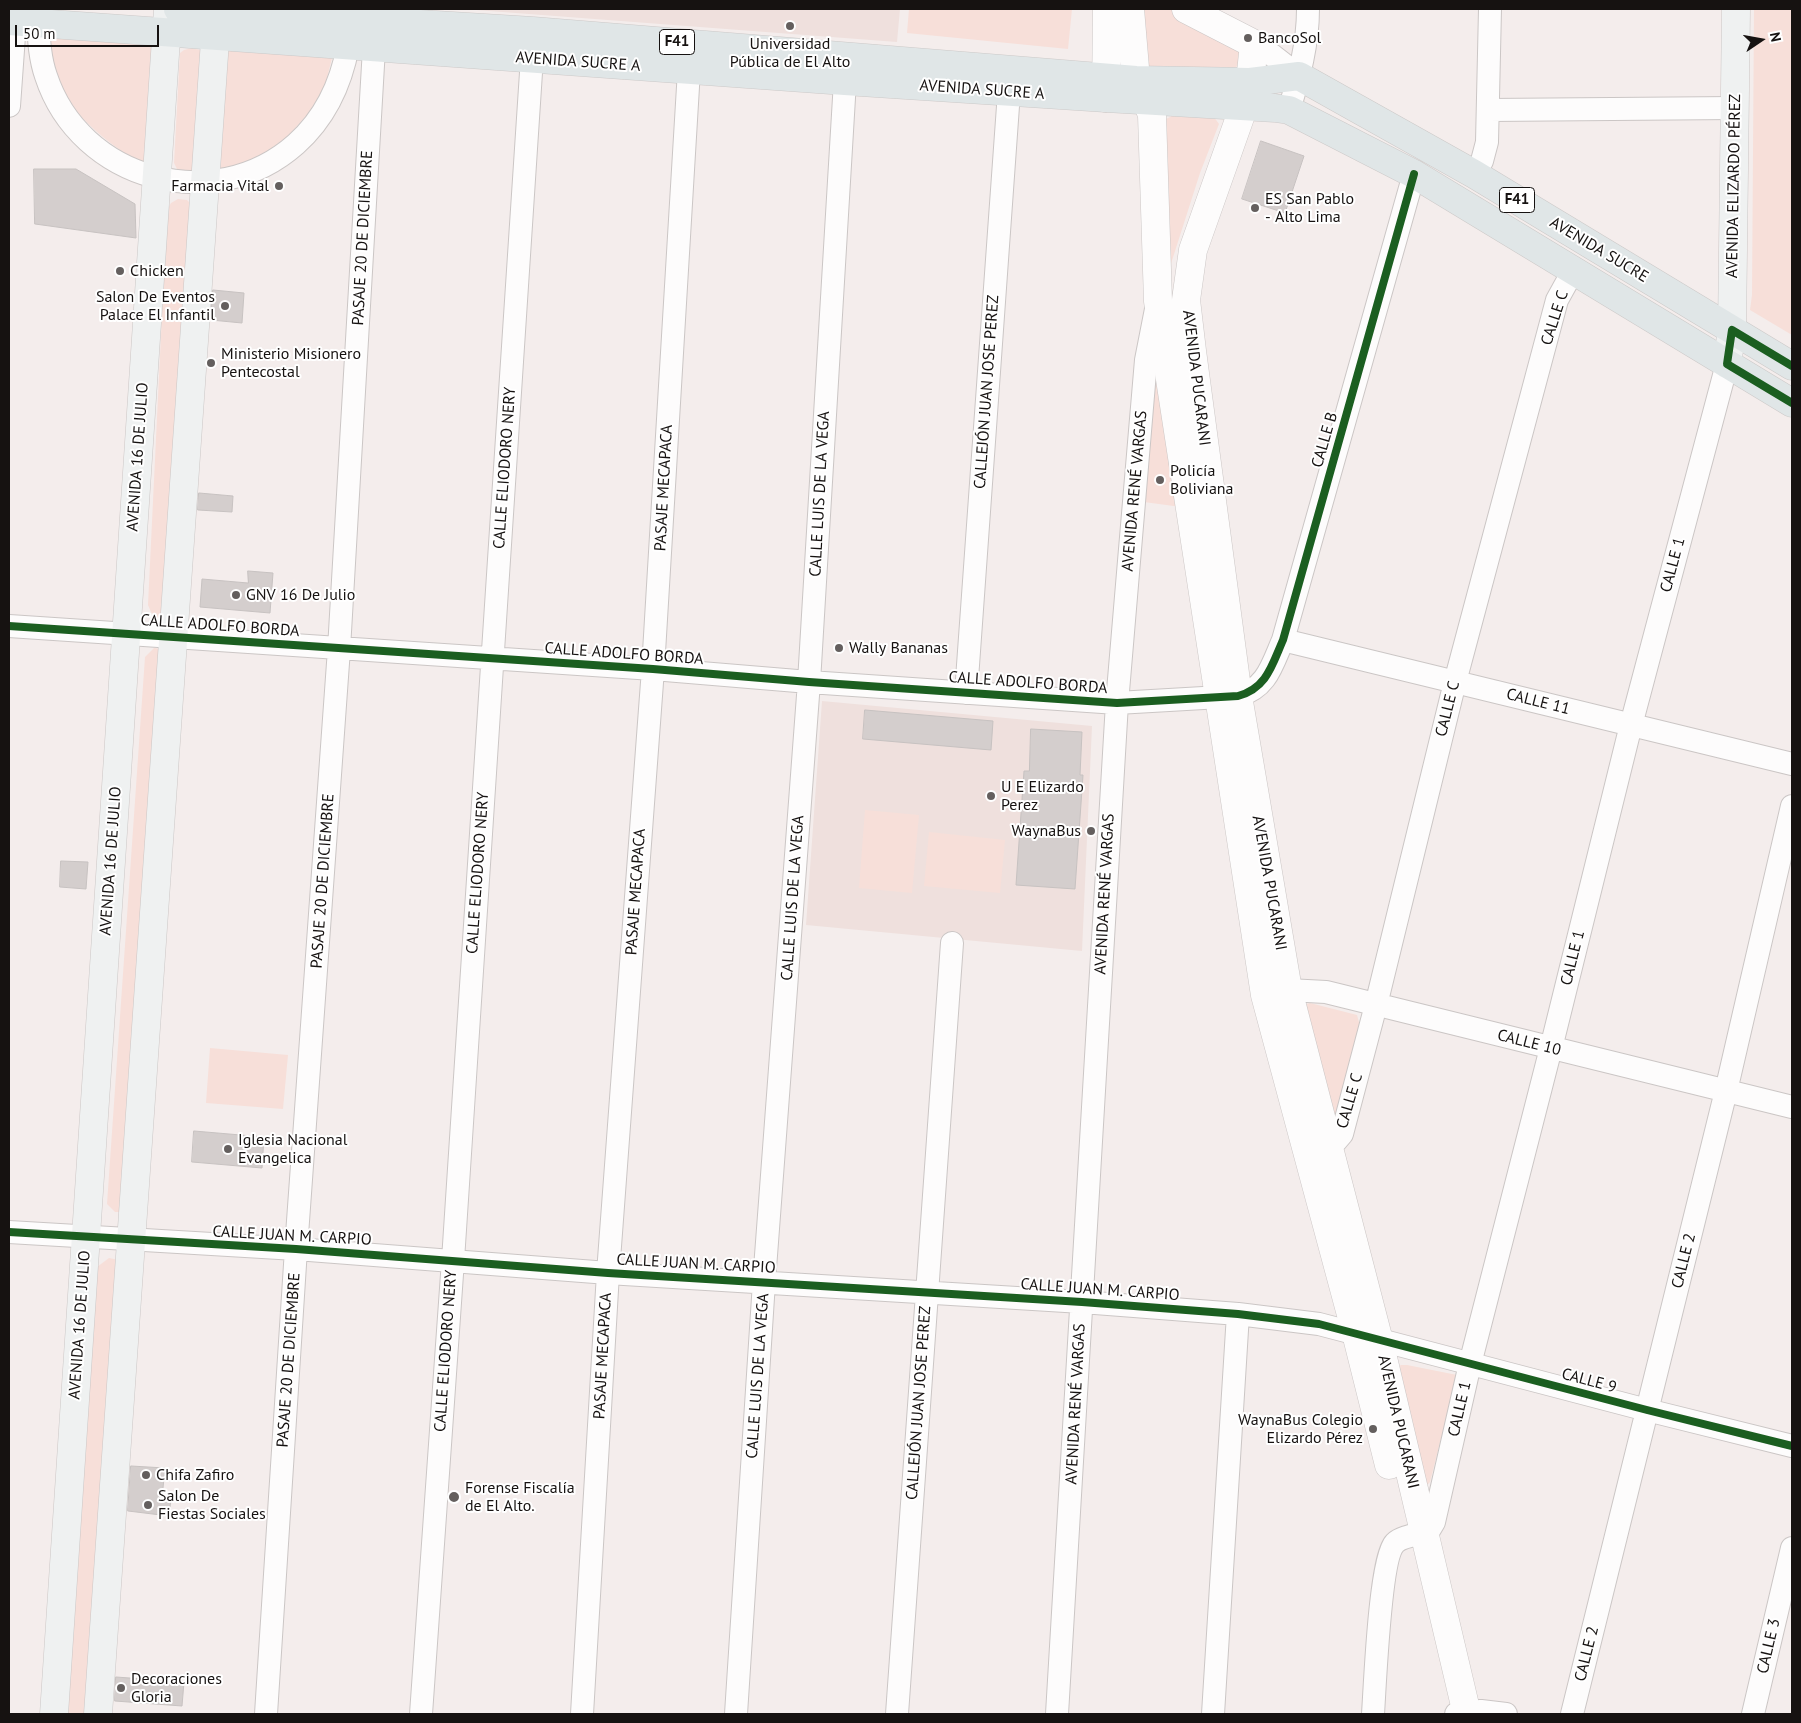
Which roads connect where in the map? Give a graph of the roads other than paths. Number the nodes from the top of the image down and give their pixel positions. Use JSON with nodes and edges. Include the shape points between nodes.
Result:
{"nodes":[{"id":1,"x":178,"y":9,"type":"edge"},
{"id":2,"x":1107,"y":9,"type":"edge"},
{"id":3,"x":1130,"y":9,"type":"edge"},
{"id":4,"x":1186,"y":9,"type":"edge"},
{"id":5,"x":1308,"y":9,"type":"edge"},
{"id":6,"x":1490,"y":9,"type":"edge"},
{"id":7,"x":1736,"y":9,"type":"edge"},
{"id":8,"x":167,"y":21,"type":"edge"},
{"id":9,"x":21,"y":22,"type":"edge"},
{"id":10,"x":216,"y":24,"type":"junction"},
{"id":11,"x":534,"y":31,"type":"junction"},
{"id":12,"x":1254,"y":44,"type":"junction"},
{"id":13,"x":361,"y":47,"type":"junction"},
{"id":14,"x":532,"y":59,"type":"junction"},
{"id":15,"x":689,"y":70,"type":"junction"},
{"id":16,"x":1300,"y":76,"type":"junction"},
{"id":17,"x":340,"y":79,"type":"junction"},
{"id":18,"x":846,"y":81,"type":"junction"},
{"id":19,"x":371,"y":86,"type":"junction"},
{"id":20,"x":1106,"y":88,"type":"junction"},
{"id":21,"x":1142,"y":90,"type":"junction"},
{"id":22,"x":1009,"y":92,"type":"junction"},
{"id":23,"x":1247,"y":94,"type":"junction"},
{"id":24,"x":9,"y":106,"type":"edge"},
{"id":25,"x":1735,"y":108,"type":"junction"},
{"id":26,"x":1289,"y":110,"type":"junction"},
{"id":27,"x":1489,"y":110,"type":"junction"},
{"id":28,"x":1414,"y":174,"type":"junction"},
{"id":29,"x":1474,"y":174,"type":"junction"},
{"id":30,"x":156,"y":179,"type":"junction"},
{"id":31,"x":205,"y":182,"type":"junction"},
{"id":32,"x":1573,"y":271,"type":"junction"},
{"id":33,"x":1186,"y":300,"type":"junction"},
{"id":34,"x":1158,"y":301,"type":"junction"},
{"id":35,"x":1732,"y":330,"type":"junction"},
{"id":36,"x":1727,"y":364,"type":"junction"},
{"id":37,"x":1792,"y":366,"type":"edge"},
{"id":38,"x":1792,"y":403,"type":"edge"},
{"id":39,"x":9,"y":626,"type":"edge"},
{"id":40,"x":126,"y":634,"type":"junction"},
{"id":41,"x":173,"y":637,"type":"junction"},
{"id":42,"x":1283,"y":640,"type":"junction"},
{"id":43,"x":340,"y":649,"type":"junction"},
{"id":44,"x":492,"y":659,"type":"junction"},
{"id":45,"x":653,"y":669,"type":"junction"},
{"id":46,"x":809,"y":682,"type":"junction"},
{"id":47,"x":1455,"y":682,"type":"junction"},
{"id":48,"x":966,"y":693,"type":"junction"},
{"id":49,"x":1228,"y":697,"type":"junction"},
{"id":50,"x":1116,"y":703,"type":"junction"},
{"id":51,"x":1631,"y":724,"type":"junction"},
{"id":52,"x":1792,"y":764,"type":"edge"},
{"id":53,"x":1792,"y":806,"type":"edge"},
{"id":54,"x":952,"y":942,"type":"dead end"},
{"id":55,"x":1277,"y":993,"type":"junction"},
{"id":56,"x":1376,"y":1004,"type":"junction"},
{"id":57,"x":1551,"y":1048,"type":"junction"},
{"id":58,"x":1726,"y":1091,"type":"junction"},
{"id":59,"x":1792,"y":1107,"type":"edge"},
{"id":60,"x":1328,"y":1143,"type":"junction"},
{"id":61,"x":9,"y":1232,"type":"edge"},
{"id":62,"x":86,"y":1237,"type":"junction"},
{"id":63,"x":131,"y":1240,"type":"junction"},
{"id":64,"x":296,"y":1249,"type":"junction"},
{"id":65,"x":453,"y":1260,"type":"junction"},
{"id":66,"x":608,"y":1273,"type":"junction"},
{"id":67,"x":764,"y":1282,"type":"junction"},
{"id":68,"x":926,"y":1292,"type":"junction"},
{"id":69,"x":1082,"y":1302,"type":"junction"},
{"id":70,"x":1238,"y":1314,"type":"junction"},
{"id":71,"x":1368,"y":1337,"type":"junction"},
{"id":72,"x":1470,"y":1364,"type":"junction"},
{"id":73,"x":1647,"y":1410,"type":"junction"},
{"id":74,"x":1792,"y":1446,"type":"edge"},
{"id":75,"x":1416,"y":1535,"type":"junction"},
{"id":76,"x":1792,"y":1548,"type":"edge"},
{"id":77,"x":54,"y":1714,"type":"edge"},
{"id":78,"x":98,"y":1714,"type":"edge"},
{"id":79,"x":266,"y":1714,"type":"edge"},
{"id":80,"x":421,"y":1714,"type":"edge"},
{"id":81,"x":582,"y":1714,"type":"edge"},
{"id":82,"x":736,"y":1714,"type":"edge"},
{"id":83,"x":897,"y":1714,"type":"edge"},
{"id":84,"x":1057,"y":1714,"type":"edge"},
{"id":85,"x":1213,"y":1714,"type":"edge"},
{"id":86,"x":1373,"y":1714,"type":"edge"},
{"id":87,"x":1460,"y":1714,"type":"edge"},
{"id":88,"x":1506,"y":1714,"type":"edge"},
{"id":89,"x":1572,"y":1714,"type":"edge"},
{"id":90,"x":1752,"y":1714,"type":"edge"}],
"edges":[{"from":1,"to":10,"type":"main road","name":"AVENIDA SUCRE A","number":"F41"},
{"from":2,"to":20,"type":"street"},
{"from":3,"to":21,"type":"street","name":"AVENIDA RENÉ VARGAS"},
{"from":4,"to":12,"type":"street"},
{"from":5,"to":16,"type":"street"},
{"from":6,"to":27,"type":"street"},
{"from":7,"to":25,"type":"main road","name":"AVENIDA ELIZARDO PÉREZ"},
{"from":8,"to":9,"type":"main road","name":"AVENIDA SUCRE A","number":"F41"},
{"from":8,"to":10,"type":"main road","name":"AVENIDA SUCRE A","number":"F41"},
{"from":8,"to":30,"type":"main road","name":"AVENIDA 16 DE JULIO"},
{"from":9,"to":24,"type":"street"},
{"from":9,"to":30,"type":"street","via":[[42,59],[46,76],[62,109],[72,123],[97,149],[112,159]]},
{"from":10,"to":11,"type":"main road","name":"AVENIDA SUCRE A","number":"F41"},
{"from":10,"to":13,"type":"main road","name":"AVENIDA SUCRE A","number":"F41"},
{"from":10,"to":31,"type":"main road"},
{"from":11,"to":14,"type":"street","name":"CALLE ELIODORO NERY"},
{"from":11,"to":20,"type":"main road","name":"AVENIDA SUCRE A","number":"F41"},
{"from":12,"to":16,"type":"street"},
{"from":12,"to":23,"type":"street","name":"AVENIDA PUCARANI"},
{"from":13,"to":14,"type":"main road","name":"AVENIDA SUCRE A","number":"F41"},
{"from":13,"to":17,"type":"street"},
{"from":13,"to":19,"type":"street","name":"PASAJE 20 DE DICIEMBRE"},
{"from":14,"to":15,"type":"main road","name":"AVENIDA SUCRE A","number":"F41"},
{"from":14,"to":44,"type":"street","name":"CALLE ELIODORO NERY"},
{"from":15,"to":18,"type":"main road","name":"AVENIDA SUCRE A","number":"F41"},
{"from":15,"to":45,"type":"street","name":"PASAJE MECAPACA"},
{"from":16,"to":23,"type":"main road","number":"F41"},
{"from":16,"to":26,"type":"street"},
{"from":16,"to":29,"type":"main road","name":"AVENIDA SUCRE","number":"F41"},
{"from":17,"to":19,"type":"street"},
{"from":17,"to":31,"type":"street","via":[[322,114],[285,153],[244,174]]},
{"from":18,"to":22,"type":"main road","name":"AVENIDA SUCRE A","number":"F41"},
{"from":18,"to":46,"type":"street","name":"CALLE LUIS DE LA VEGA"},
{"from":19,"to":43,"type":"street","name":"PASAJE 20 DE DICIEMBRE"},
{"from":20,"to":21,"type":"main road","name":"AVENIDA SUCRE A","number":"F41"},
{"from":20,"to":22,"type":"main road","name":"AVENIDA SUCRE A","number":"F41"},
{"from":21,"to":23,"type":"main road","number":"F41"},
{"from":21,"to":34,"type":"street","name":"AVENIDA RENÉ VARGAS","via":[[1152,115]]},
{"from":22,"to":48,"type":"street","name":"CALLEJÓN JUAN JOSE PEREZ"},
{"from":23,"to":26,"type":"main road","number":"F41"},
{"from":23,"to":33,"type":"street","name":"AVENIDA PUCARANI","via":[[1194,250]]},
{"from":25,"to":27,"type":"street"},
{"from":25,"to":35,"type":"main road","name":"AVENIDA ELIZARDO PÉREZ"},
{"from":26,"to":28,"type":"main road","number":"F41"},
{"from":27,"to":29,"type":"street","via":[[1488,142],[1482,162]]},
{"from":28,"to":32,"type":"main road","name":"AVENIDA SUCRE","number":"F41"},
{"from":28,"to":42,"type":"street","name":"CALLE B"},
{"from":29,"to":35,"type":"main road","name":"AVENIDA SUCRE","number":"F41"},
{"from":30,"to":31,"type":"street"},
{"from":30,"to":40,"type":"main road","name":"AVENIDA 16 DE JULIO"},
{"from":31,"to":41,"type":"main road"},
{"from":32,"to":36,"type":"main road","name":"AVENIDA SUCRE","number":"F41"},
{"from":32,"to":47,"type":"street","name":"CALLE C","via":[[1557,300]]},
{"from":33,"to":34,"type":"street"},
{"from":33,"to":49,"type":"street","name":"AVENIDA PUCARANI"},
{"from":34,"to":49,"type":"street","name":"AVENIDA PUCARANI"},
{"from":34,"to":50,"type":"street","name":"AVENIDA RENÉ VARGAS","via":[[1146,360]]},
{"from":35,"to":36,"type":"main road","name":"AVENIDA ELIZARDO PÉREZ"},
{"from":35,"to":37,"type":"main road","name":"AVENIDA SUCRE","number":"F41"},
{"from":36,"to":38,"type":"main road","name":"AVENIDA SUCRE","number":"F41"},
{"from":36,"to":51,"type":"street","name":"CALLE 1"},
{"from":39,"to":40,"type":"street","name":"CALLE ADOLFO BORDA"},
{"from":40,"to":41,"type":"street","name":"CALLE ADOLFO BORDA"},
{"from":40,"to":62,"type":"main road","name":"AVENIDA 16 DE JULIO"},
{"from":41,"to":43,"type":"street","name":"CALLE ADOLFO BORDA"},
{"from":41,"to":63,"type":"main road"},
{"from":42,"to":47,"type":"street","name":"CALLE 11"},
{"from":42,"to":49,"type":"street","name":"CALLE B","via":[[1260,685],[1250,692]]},
{"from":43,"to":44,"type":"street","name":"CALLE ADOLFO BORDA"},
{"from":43,"to":64,"type":"street","name":"PASAJE 20 DE DICIEMBRE"},
{"from":44,"to":45,"type":"street","name":"CALLE ADOLFO BORDA"},
{"from":44,"to":65,"type":"street","name":"CALLE ELIODORO NERY"},
{"from":45,"to":46,"type":"street","name":"CALLE ADOLFO BORDA"},
{"from":45,"to":66,"type":"street","name":"PASAJE MECAPACA"},
{"from":46,"to":48,"type":"street","name":"CALLE ADOLFO BORDA"},
{"from":46,"to":67,"type":"street","name":"CALLE LUIS DE LA VEGA"},
{"from":47,"to":51,"type":"street","name":"CALLE 11"},
{"from":47,"to":56,"type":"street","name":"CALLE C"},
{"from":48,"to":50,"type":"street","name":"CALLE ADOLFO BORDA"},
{"from":49,"to":50,"type":"street","name":"CALLE ADOLFO BORDA"},
{"from":49,"to":55,"type":"street","name":"AVENIDA PUCARANI"},
{"from":50,"to":69,"type":"street","name":"AVENIDA RENÉ VARGAS"},
{"from":51,"to":52,"type":"street","name":"CALLE 11"},
{"from":51,"to":57,"type":"street","name":"CALLE 1"},
{"from":53,"to":58,"type":"street","name":"CALLE 2"},
{"from":54,"to":68,"type":"street","name":"CALLEJÓN JUAN JOSE PEREZ"},
{"from":55,"to":56,"type":"street","name":"CALLE 10","via":[[1326,992]]},
{"from":55,"to":60,"type":"street","name":"AVENIDA PUCARANI"},
{"from":55,"to":71,"type":"street","name":"AVENIDA PUCARANI"},
{"from":56,"to":57,"type":"street","name":"CALLE 10"},
{"from":56,"to":60,"type":"street","name":"CALLE C","via":[[1342,1134],[1336,1141]]},
{"from":57,"to":58,"type":"street","name":"CALLE 10"},
{"from":57,"to":72,"type":"street","name":"CALLE 1"},
{"from":58,"to":59,"type":"street","name":"CALLE 10"},
{"from":58,"to":73,"type":"street","name":"CALLE 2"},
{"from":60,"to":71,"type":"street","name":"AVENIDA PUCARANI"},
{"from":61,"to":62,"type":"street","name":"CALLE JUAN M. CARPIO"},
{"from":62,"to":63,"type":"street","name":"CALLE JUAN M. CARPIO"},
{"from":62,"to":77,"type":"main road","name":"AVENIDA 16 DE JULIO"},
{"from":63,"to":64,"type":"street","name":"CALLE JUAN M. CARPIO"},
{"from":63,"to":78,"type":"main road"},
{"from":64,"to":65,"type":"street","name":"CALLE JUAN M. CARPIO"},
{"from":64,"to":79,"type":"street","name":"PASAJE 20 DE DICIEMBRE"},
{"from":65,"to":66,"type":"street","name":"CALLE JUAN M. CARPIO"},
{"from":65,"to":80,"type":"street","name":"CALLE ELIODORO NERY"},
{"from":66,"to":67,"type":"street","name":"CALLE JUAN M. CARPIO"},
{"from":66,"to":81,"type":"street","name":"PASAJE MECAPACA"},
{"from":67,"to":68,"type":"street","name":"CALLE JUAN M. CARPIO"},
{"from":67,"to":82,"type":"street","name":"CALLE LUIS DE LA VEGA"},
{"from":68,"to":69,"type":"street","name":"CALLE JUAN M. CARPIO"},
{"from":68,"to":83,"type":"street","name":"CALLEJÓN JUAN JOSE PEREZ"},
{"from":69,"to":70,"type":"street","name":"CALLE JUAN M. CARPIO"},
{"from":69,"to":84,"type":"street","name":"AVENIDA RENÉ VARGAS"},
{"from":70,"to":71,"type":"street","name":"CALLE JUAN M. CARPIO","via":[[1319,1324]]},
{"from":70,"to":85,"type":"street"},
{"from":71,"to":72,"type":"street","name":"CALLE 9"},
{"from":71,"to":75,"type":"street","name":"AVENIDA PUCARANI"},
{"from":72,"to":73,"type":"street","name":"CALLE 9"},
{"from":72,"to":75,"type":"street","name":"CALLE 1","via":[[1434,1522],[1431,1529]]},
{"from":73,"to":74,"type":"street","name":"CALLE 9"},
{"from":73,"to":89,"type":"street","name":"CALLE 2"},
{"from":75,"to":86,"type":"street","name":"CALLE 1","via":[[1400,1539],[1390,1551],[1384,1579]]},
{"from":75,"to":87,"type":"street","name":"AVENIDA PUCARANI"},
{"from":76,"to":90,"type":"street","name":"CALLE 3"},
{"from":87,"to":88,"type":"street"}]}
